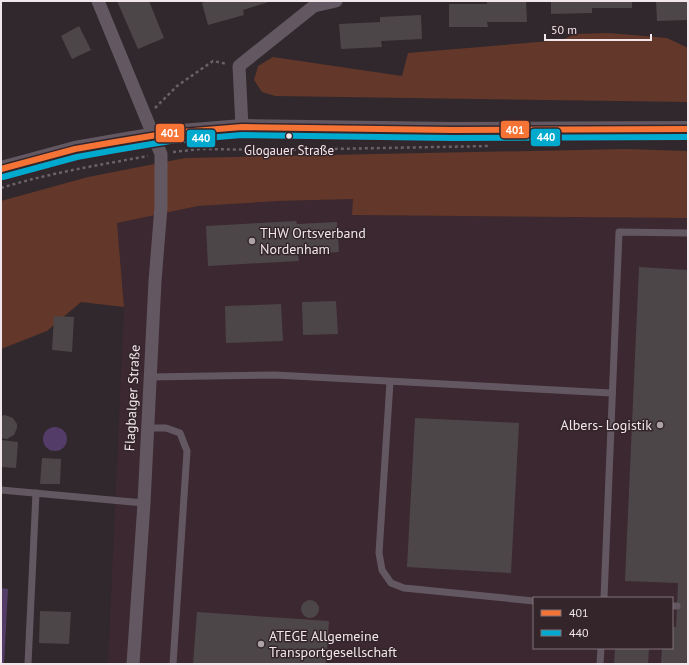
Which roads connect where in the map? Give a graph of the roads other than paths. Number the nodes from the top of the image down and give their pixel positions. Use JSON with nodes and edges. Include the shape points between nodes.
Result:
{"nodes":[{"id":1,"x":98,"y":1,"type":"edge"},
{"id":2,"x":336,"y":1,"type":"edge"},
{"id":3,"x":314,"y":4,"type":"edge"},
{"id":4,"x":242,"y":127,"type":"junction"},
{"id":5,"x":688,"y":129,"type":"edge"},
{"id":6,"x":154,"y":136,"type":"junction"},
{"id":7,"x":1,"y":169,"type":"edge"},
{"id":8,"x":688,"y":233,"type":"edge"},
{"id":9,"x":149,"y":377,"type":"junction"},
{"id":10,"x":390,"y":382,"type":"junction"},
{"id":11,"x":611,"y":392,"type":"junction"},
{"id":12,"x":147,"y":428,"type":"junction"},
{"id":13,"x":1,"y":490,"type":"edge"},
{"id":14,"x":36,"y":493,"type":"junction"},
{"id":15,"x":144,"y":503,"type":"junction"},
{"id":16,"x":604,"y":597,"type":"edge"},
{"id":17,"x":533,"y":600,"type":"edge"},
{"id":18,"x":601,"y":649,"type":"edge"},
{"id":19,"x":28,"y":664,"type":"edge"},
{"id":20,"x":133,"y":664,"type":"edge"},
{"id":21,"x":173,"y":664,"type":"edge"},
{"id":22,"x":600,"y":664,"type":"edge"}],
"edges":[{"from":1,"to":6,"type":"street"},
{"from":2,"to":3,"type":"street"},
{"from":3,"to":4,"type":"street","via":[[239,66]]},
{"from":4,"to":5,"type":"street","via":[[453,130]]},
{"from":4,"to":6,"type":"street"},
{"from":6,"to":7,"type":"street","via":[[75,149]]},
{"from":6,"to":9,"type":"street","name":"Flagbalger Straße","via":[[161,154],[162,207]]},
{"from":8,"to":11,"type":"lane","via":[[619,232]]},
{"from":9,"to":10,"type":"lane","via":[[275,375]]},
{"from":9,"to":12,"type":"street","name":"Flagbalger Straße"},
{"from":10,"to":11,"type":"lane"},
{"from":10,"to":17,"type":"lane","via":[[379,553],[382,570],[391,583],[404,588]]},
{"from":11,"to":16,"type":"lane"},
{"from":12,"to":15,"type":"street","name":"Flagbalger Straße"},
{"from":12,"to":21,"type":"lane","via":[[166,428],[180,433],[187,451]]},
{"from":13,"to":14,"type":"lane"},
{"from":14,"to":15,"type":"lane"},
{"from":14,"to":19,"type":"lane"},
{"from":15,"to":20,"type":"street","name":"Flagbalger Straße"},
{"from":18,"to":22,"type":"lane"}]}
